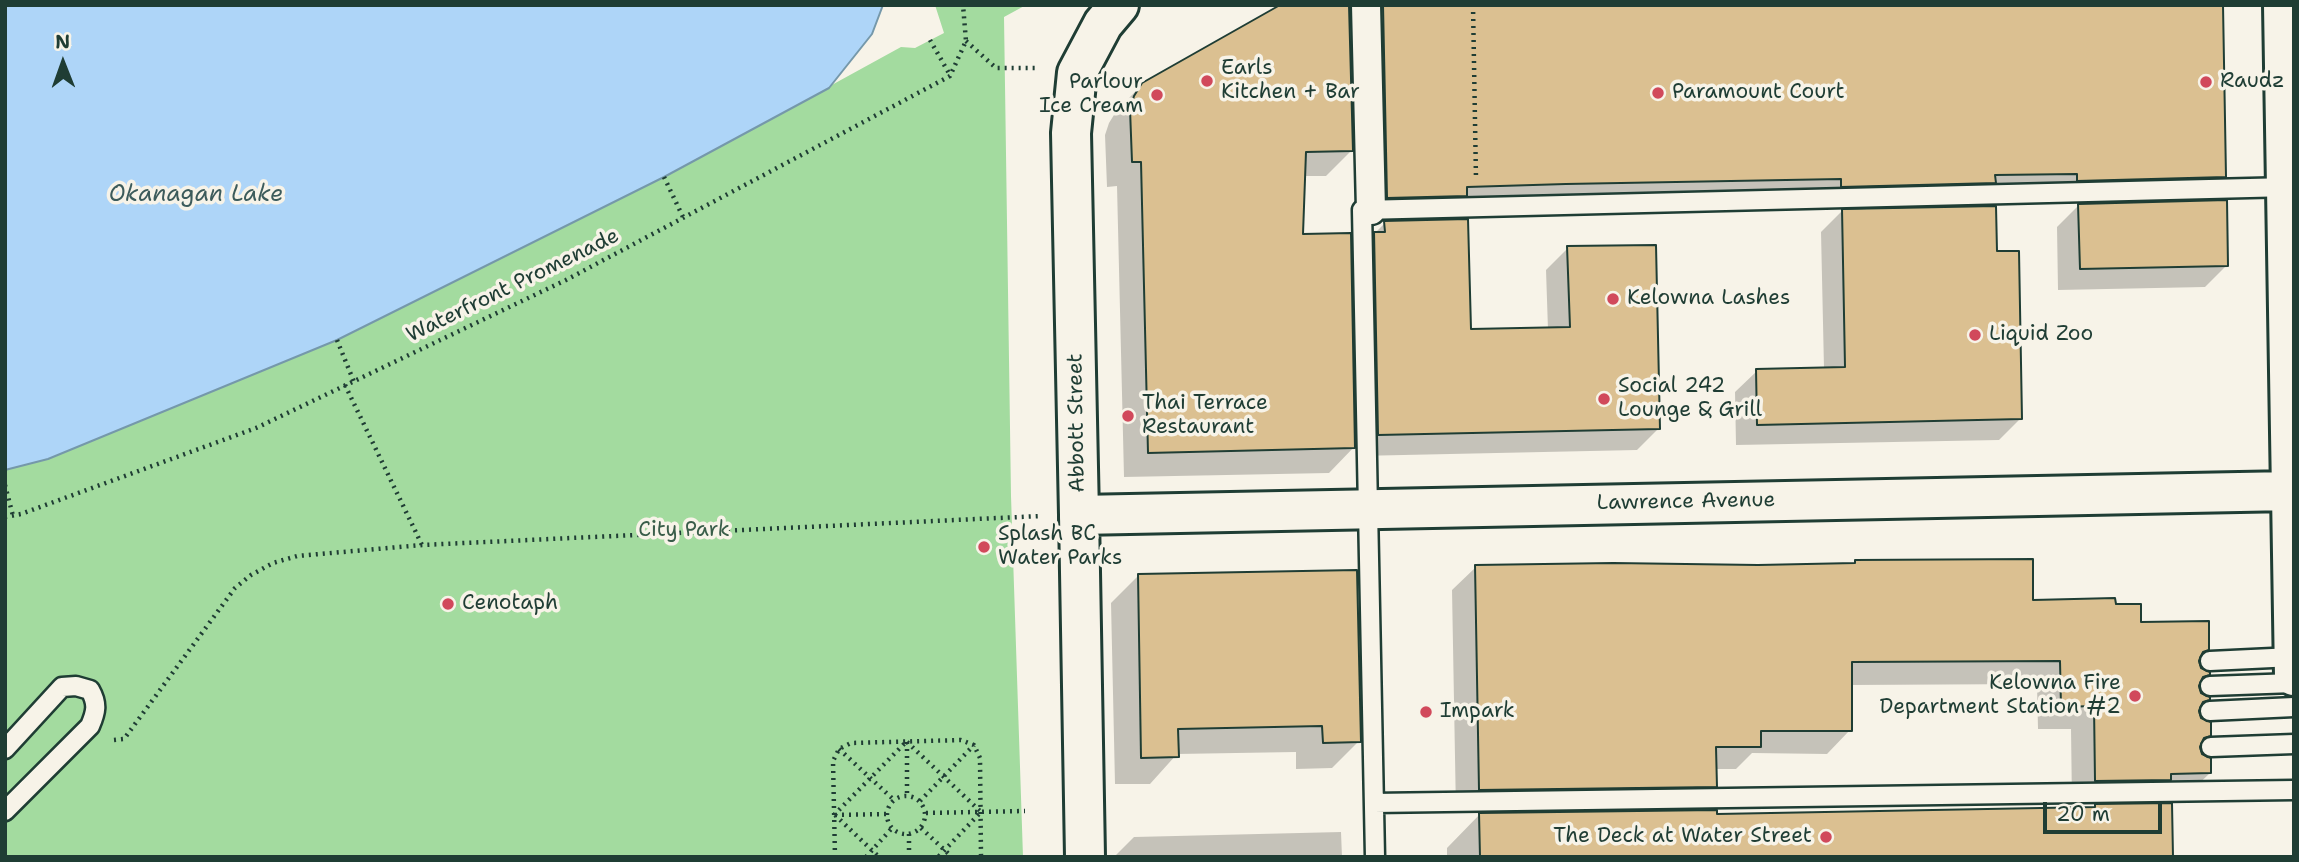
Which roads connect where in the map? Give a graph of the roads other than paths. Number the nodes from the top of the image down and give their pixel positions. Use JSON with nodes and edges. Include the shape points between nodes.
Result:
{"nodes":[{"id":1,"x":1119,"y":5,"type":"edge"},
{"id":2,"x":1366,"y":5,"type":"edge"},
{"id":3,"x":2283,"y":5,"type":"edge"},
{"id":4,"x":2290,"y":187,"type":"edge"},
{"id":5,"x":1371,"y":210,"type":"junction"},
{"id":6,"x":2292,"y":491,"type":"edge"},
{"id":7,"x":1368,"y":508,"type":"junction"},
{"id":8,"x":1079,"y":514,"type":"junction"},
{"id":9,"x":2293,"y":657,"type":"edge"},
{"id":10,"x":2210,"y":661,"type":"dead end"},
{"id":11,"x":2294,"y":676,"type":"edge"},
{"id":12,"x":2294,"y":683,"type":"edge"},
{"id":13,"x":2210,"y":686,"type":"dead end"},
{"id":14,"x":2294,"y":707,"type":"edge"},
{"id":15,"x":2210,"y":711,"type":"dead end"},
{"id":16,"x":2294,"y":744,"type":"edge"},
{"id":17,"x":2211,"y":747,"type":"dead end"},
{"id":18,"x":5,"y":749,"type":"edge"},
{"id":19,"x":2294,"y":790,"type":"edge"},
{"id":20,"x":1374,"y":803,"type":"junction"},
{"id":21,"x":5,"y":811,"type":"edge"},
{"id":22,"x":1085,"y":857,"type":"edge"},
{"id":23,"x":1375,"y":857,"type":"edge"}],
"edges":[{"from":1,"to":8,"type":"main road","name":"Abbott Street","via":[[1061,70],[1071,133]]},
{"from":2,"to":5,"type":"street"},
{"from":3,"to":4,"type":"main road"},
{"from":4,"to":5,"type":"lane"},
{"from":4,"to":6,"type":"main road"},
{"from":5,"to":7,"type":"lane","via":[[1362,210]]},
{"from":6,"to":7,"type":"main road","name":"Lawrence Avenue"},
{"from":6,"to":9,"type":"main road"},
{"from":7,"to":8,"type":"main road","name":"Lawrence Avenue"},
{"from":7,"to":20,"type":"lane"},
{"from":8,"to":22,"type":"main road","name":"Abbott Street"},
{"from":9,"to":10,"type":"lane"},
{"from":9,"to":11,"type":"main road"},
{"from":12,"to":13,"type":"lane"},
{"from":14,"to":15,"type":"lane"},
{"from":16,"to":17,"type":"lane"},
{"from":18,"to":21,"type":"lane","via":[[62,687],[90,690],[96,702],[90,726]]},
{"from":19,"to":20,"type":"lane"},
{"from":20,"to":23,"type":"lane"}]}
